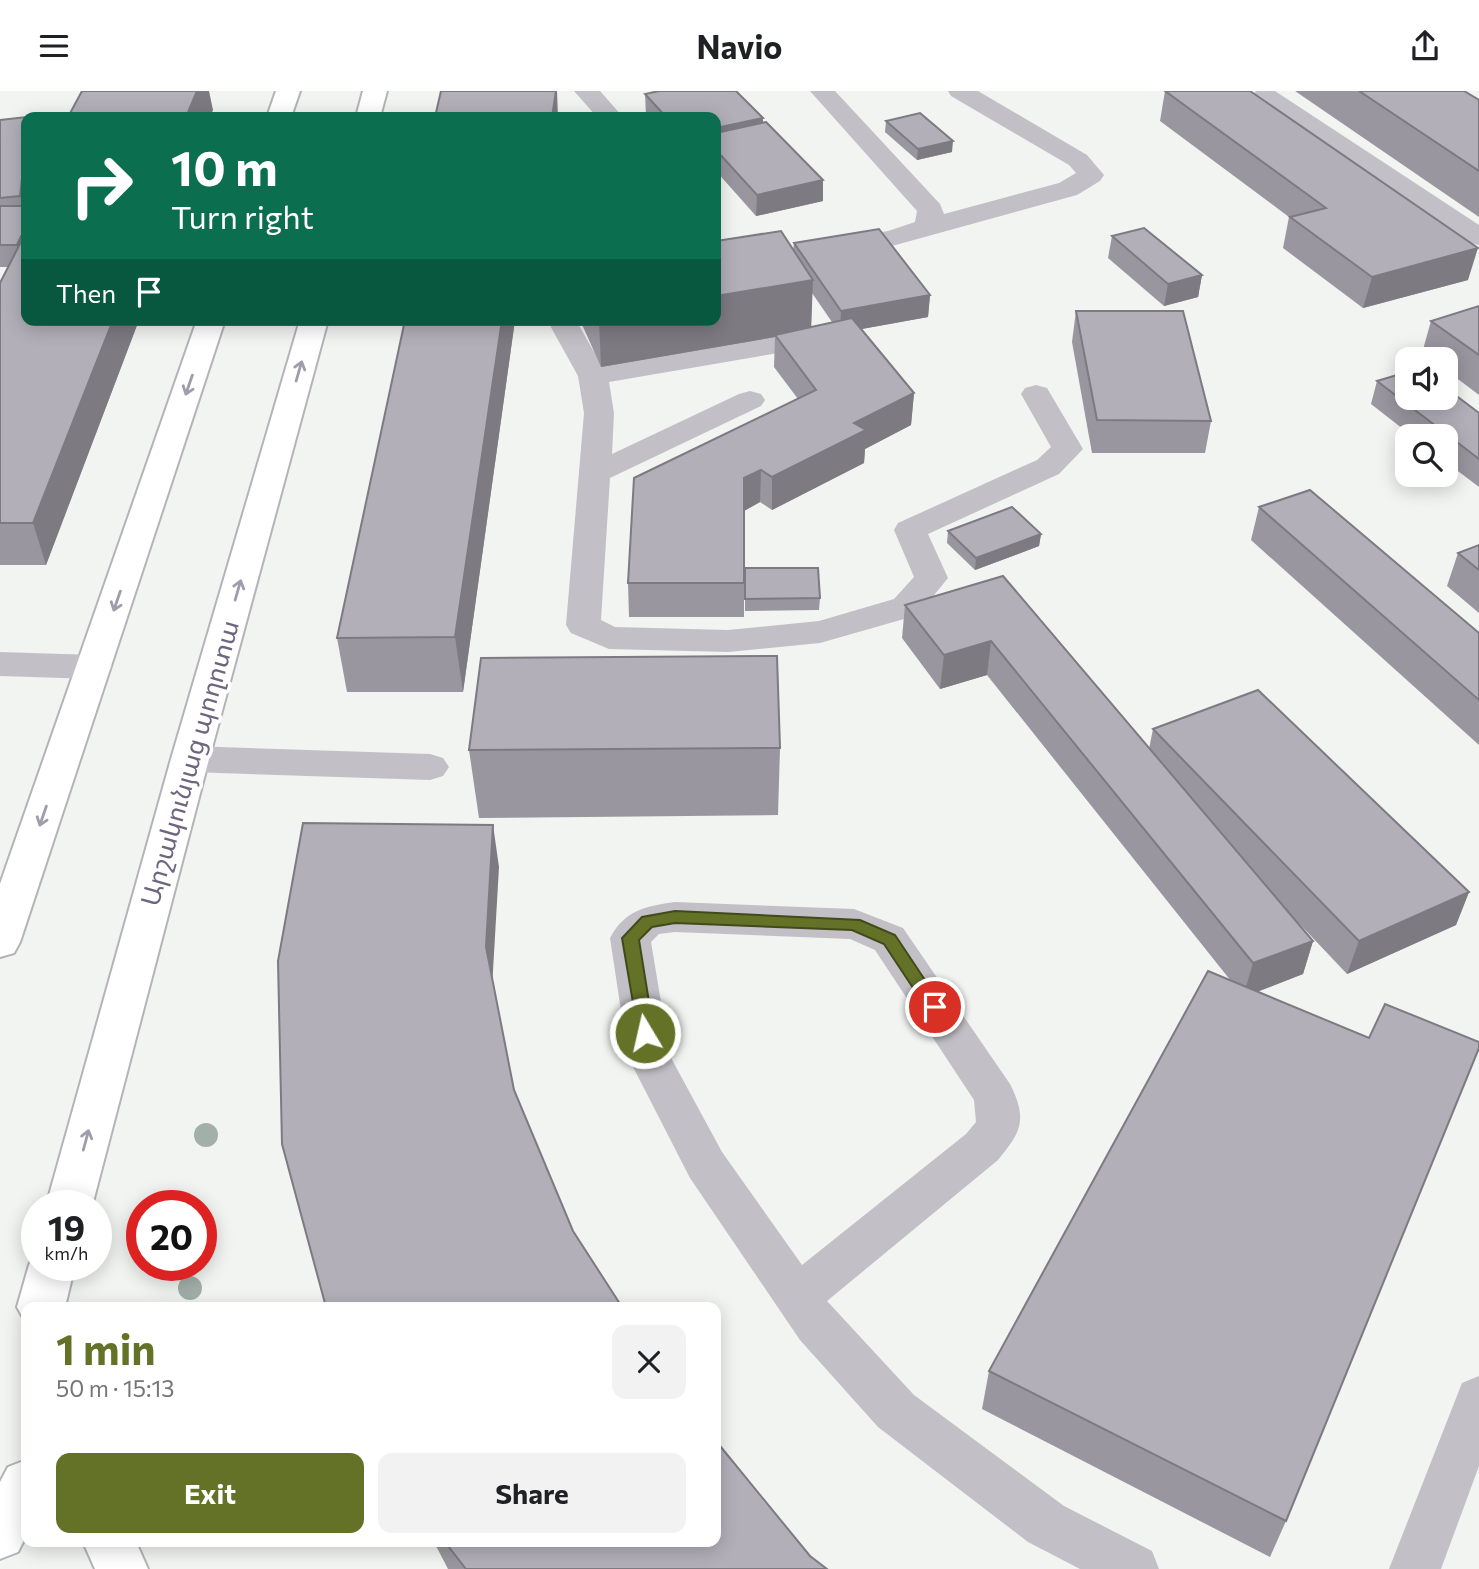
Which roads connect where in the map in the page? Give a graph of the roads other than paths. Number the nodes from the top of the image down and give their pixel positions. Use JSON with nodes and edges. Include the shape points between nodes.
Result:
{"nodes":[{"id":1,"x":288,"y":91,"type":"edge"},
{"id":2,"x":375,"y":91,"type":"edge"},
{"id":3,"x":586,"y":91,"type":"edge"},
{"id":4,"x":822,"y":91,"type":"edge"},
{"id":5,"x":960,"y":91,"type":"edge"},
{"id":6,"x":1265,"y":95,"type":"dead end"},
{"id":7,"x":281,"y":112,"type":"edge"},
{"id":8,"x":369,"y":112,"type":"edge"},
{"id":9,"x":606,"y":112,"type":"edge"},
{"id":10,"x":929,"y":227,"type":"junction"},
{"id":11,"x":1479,"y":237,"type":"edge"},
{"id":12,"x":811,"y":252,"type":"edge"},
{"id":13,"x":209,"y":326,"type":"edge"},
{"id":14,"x":312,"y":326,"type":"edge"},
{"id":15,"x":564,"y":326,"type":"edge"},
{"id":16,"x":802,"y":340,"type":"edge"},
{"id":17,"x":593,"y":376,"type":"junction"},
{"id":18,"x":1037,"y":394,"type":"dead end"},
{"id":19,"x":750,"y":400,"type":"dead end"},
{"id":20,"x":594,"y":474,"type":"junction"},
{"id":21,"x":0,"y":664,"type":"edge"},
{"id":22,"x":94,"y":667,"type":"junction"},
{"id":23,"x":190,"y":759,"type":"junction"},
{"id":24,"x":430,"y":767,"type":"dead end"},
{"id":25,"x":0,"y":942,"type":"edge"},
{"id":26,"x":73,"y":1190,"type":"edge"},
{"id":27,"x":48,"y":1281,"type":"edge"},
{"id":28,"x":797,"y":1297,"type":"junction"},
{"id":29,"x":42,"y":1302,"type":"edge"},
{"id":30,"x":1479,"y":1399,"type":"edge"},
{"id":31,"x":21,"y":1494,"type":"edge"},
{"id":32,"x":0,"y":1534,"type":"edge"},
{"id":33,"x":111,"y":1547,"type":"edge"},
{"id":34,"x":122,"y":1569,"type":"edge"},
{"id":35,"x":1133,"y":1569,"type":"edge"},
{"id":36,"x":1415,"y":1569,"type":"edge"}],
"edges":[{"from":1,"to":7,"type":"main road"},
{"from":2,"to":8,"type":"main road"},
{"from":3,"to":9,"type":"street"},
{"from":4,"to":10,"type":"street","via":[[931,210]]},
{"from":5,"to":10,"type":"street","via":[[1078,160],[1091,175],[1069,189]]},
{"from":6,"to":11,"type":"street"},
{"from":10,"to":12,"type":"street"},
{"from":13,"to":22,"type":"main road","one_way":true},
{"from":23,"to":14,"type":"main road","name":"Արշակունյաց պողոտա","one_way":true},
{"from":15,"to":17,"type":"street"},
{"from":16,"to":17,"type":"street"},
{"from":17,"to":20,"type":"street","via":[[599,413]]},
{"from":18,"to":20,"type":"street","via":[[1067,449],[1048,467],[911,530],[932,579],[906,607],[820,632],[701,641],[609,638],[583,625]]},
{"from":19,"to":20,"type":"street"},
{"from":21,"to":22,"type":"street"},
{"from":22,"to":25,"type":"main road","one_way":true},
{"from":23,"to":24,"type":"street"},
{"from":26,"to":23,"type":"main road","name":"Արշակունյաց պողոտա","one_way":true},
{"from":27,"to":29,"type":"main road"},
{"from":28,"to":28,"type":"street","via":[[706,1165],[649,1057],[630,938],[648,921],[675,917],[854,924],[890,939],[995,1097],[999,1127],[982,1147]]},
{"from":28,"to":35,"type":"street","via":[[896,1411],[1046,1524]]},
{"from":30,"to":36,"type":"street"},
{"from":31,"to":32,"type":"main road"},
{"from":33,"to":34,"type":"main road"}]}
